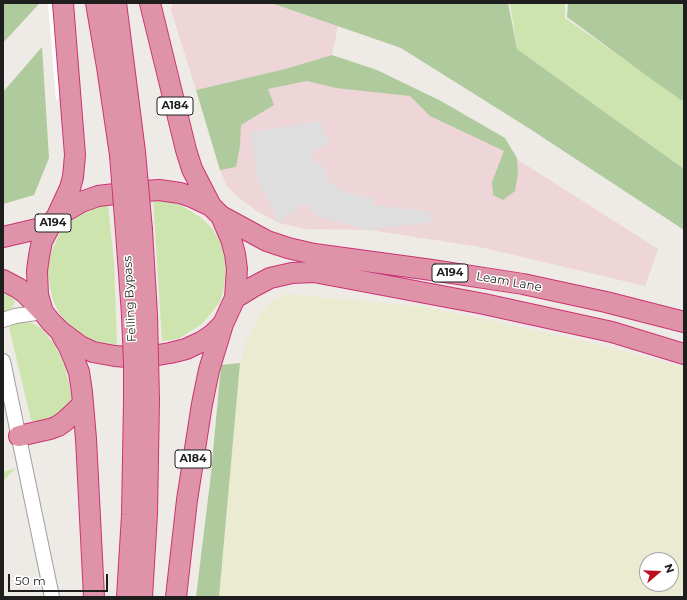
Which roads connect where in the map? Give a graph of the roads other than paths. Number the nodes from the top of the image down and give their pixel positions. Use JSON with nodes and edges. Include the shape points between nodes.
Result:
{"nodes":[{"id":1,"x":63,"y":3,"type":"edge"},
{"id":2,"x":96,"y":3,"type":"edge"},
{"id":3,"x":116,"y":3,"type":"edge"},
{"id":4,"x":150,"y":3,"type":"edge"},
{"id":5,"x":127,"y":154,"type":"junction"},
{"id":6,"x":216,"y":211,"type":"junction"},
{"id":7,"x":54,"y":221,"type":"junction"},
{"id":8,"x":3,"y":237,"type":"edge"},
{"id":9,"x":3,"y":280,"type":"edge"},
{"id":10,"x":235,"y":298,"type":"junction"},
{"id":11,"x":43,"y":312,"type":"junction"},
{"id":12,"x":3,"y":320,"type":"edge"},
{"id":13,"x":684,"y":322,"type":"edge"},
{"id":14,"x":223,"y":324,"type":"junction"},
{"id":15,"x":60,"y":331,"type":"junction"},
{"id":16,"x":684,"y":354,"type":"edge"},
{"id":17,"x":3,"y":361,"type":"edge"},
{"id":18,"x":142,"y":401,"type":"junction"},
{"id":19,"x":83,"y":404,"type":"junction"},
{"id":20,"x":19,"y":436,"type":"junction"},
{"id":21,"x":52,"y":597,"type":"edge"},
{"id":22,"x":94,"y":597,"type":"edge"},
{"id":23,"x":127,"y":597,"type":"edge"},
{"id":24,"x":142,"y":597,"type":"edge"},
{"id":25,"x":176,"y":597,"type":"edge"}],
"edges":[{"from":1,"to":7,"type":"highway","via":[[75,166],[70,188]]},
{"from":2,"to":5,"type":"highway","name":"Felling Bypass","via":[[107,67]]},
{"from":3,"to":5,"type":"highway","name":"Felling Bypass","via":[[122,50]]},
{"from":4,"to":6,"type":"highway","number":"A184","via":[[192,169]]},
{"from":5,"to":18,"type":"highway","name":"Felling Bypass","bridge":true,"via":[[134,231]]},
{"from":6,"to":7,"type":"highway","number":"A194","via":[[192,197],[159,190],[98,196],[81,202]]},
{"from":6,"to":10,"type":"highway","number":"A194","via":[[231,239],[235,254]]},
{"from":6,"to":13,"type":"highway","name":"Leam Lane","number":"A194","via":[[267,241],[288,248],[523,284]]},
{"from":7,"to":8,"type":"highway"},
{"from":7,"to":11,"type":"highway","number":"A194","via":[[42,241],[37,272],[38,295]]},
{"from":9,"to":11,"type":"highway","via":[[25,293]]},
{"from":10,"to":14,"type":"highway","number":"A194"},
{"from":10,"to":16,"type":"highway","number":"A194","via":[[270,278],[314,272],[605,330]]},
{"from":11,"to":12,"type":"street"},
{"from":11,"to":15,"type":"highway","number":"A194"},
{"from":14,"to":15,"type":"highway","number":"A194","via":[[213,334],[186,349],[140,358],[93,352]]},
{"from":14,"to":25,"type":"highway","number":"A184","via":[[202,404],[187,500]]},
{"from":15,"to":19,"type":"highway","via":[[79,372]]},
{"from":17,"to":20,"type":"street"},
{"from":18,"to":23,"type":"highway","name":"Felling Bypass"},
{"from":18,"to":24,"type":"highway","name":"Felling Bypass","via":[[147,514]]},
{"from":19,"to":20,"type":"highway","via":[[58,426]]},
{"from":19,"to":22,"type":"highway"},
{"from":20,"to":21,"type":"street"}]}
